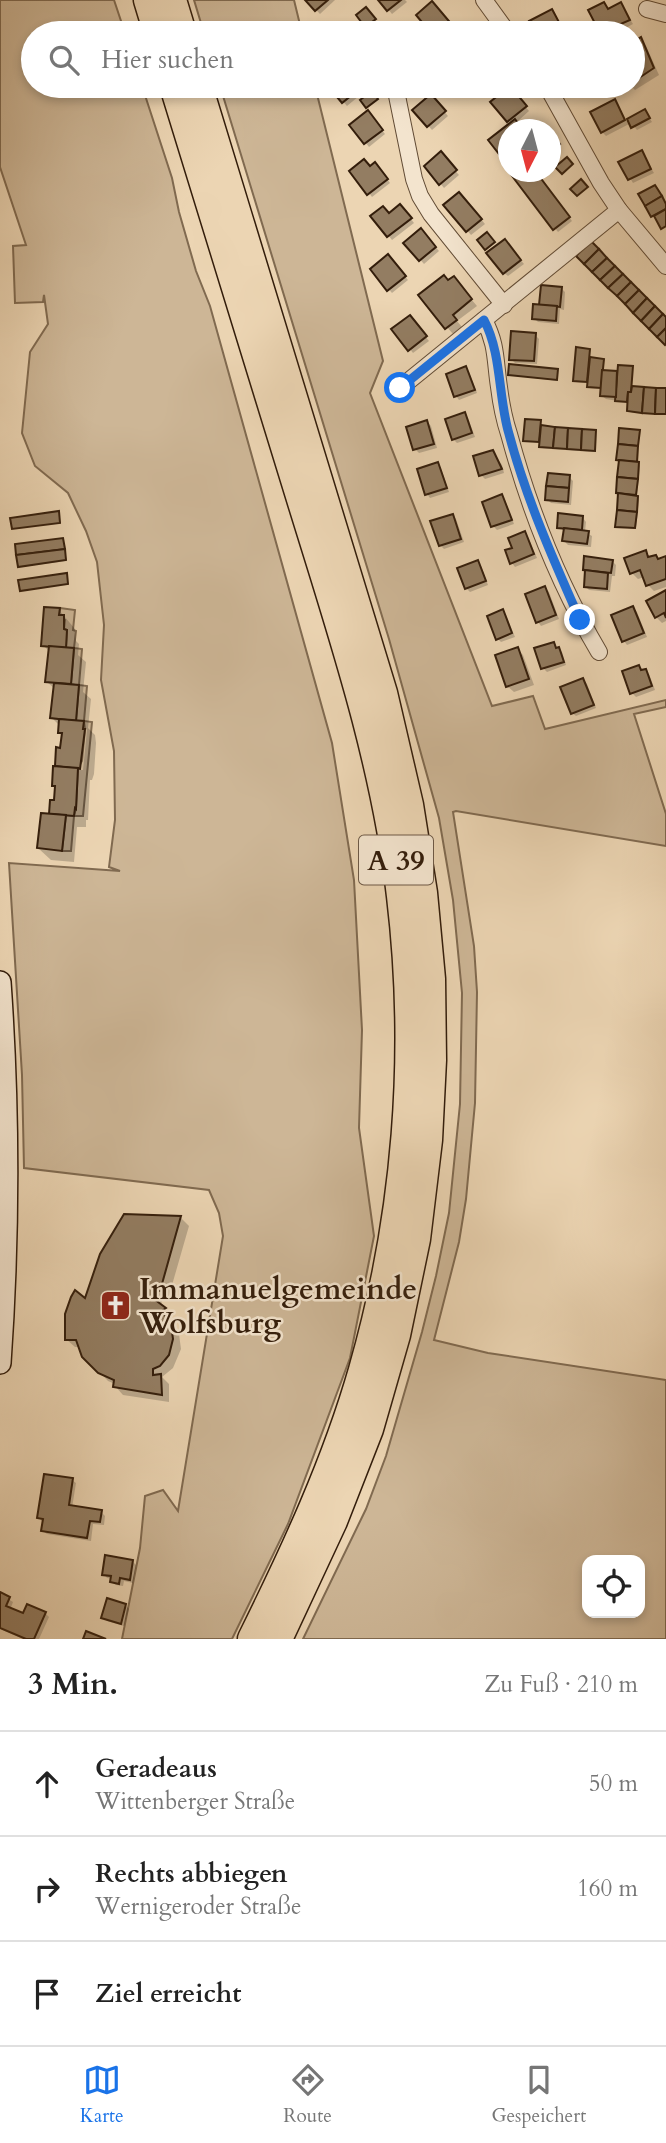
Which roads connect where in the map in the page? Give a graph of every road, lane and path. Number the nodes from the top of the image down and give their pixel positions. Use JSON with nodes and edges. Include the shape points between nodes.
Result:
{"nodes":[{"id":1,"x":148,"y":0,"type":"edge"},
{"id":2,"x":172,"y":0,"type":"edge"},
{"id":3,"x":484,"y":0,"type":"edge"},
{"id":4,"x":647,"y":9,"type":"dead end"},
{"id":5,"x":666,"y":14,"type":"edge"},
{"id":6,"x":154,"y":21,"type":"edge"},
{"id":7,"x":178,"y":21,"type":"edge"},
{"id":8,"x":499,"y":21,"type":"edge"},
{"id":9,"x":178,"y":98,"type":"edge"},
{"id":10,"x":202,"y":98,"type":"edge"},
{"id":11,"x":397,"y":98,"type":"edge"},
{"id":12,"x":554,"y":98,"type":"edge"},
{"id":13,"x":619,"y":210,"type":"junction"},
{"id":14,"x":666,"y":266,"type":"edge"},
{"id":15,"x":504,"y":305,"type":"junction"},
{"id":16,"x":484,"y":320,"type":"junction"},
{"id":17,"x":400,"y":388,"type":"dead end"},
{"id":18,"x":599,"y":652,"type":"dead end"},
{"id":19,"x":0,"y":982,"type":"edge"},
{"id":20,"x":1,"y":1339,"type":"edge"},
{"id":21,"x":0,"y":1363,"type":"edge"},
{"id":22,"x":251,"y":1639,"type":"edge"},
{"id":23,"x":278,"y":1639,"type":"edge"}],
"edges":[{"from":1,"to":6,"type":"highway"},
{"from":2,"to":7,"type":"highway"},
{"from":3,"to":8,"type":"street"},
{"from":4,"to":5,"type":"street"},
{"from":9,"to":22,"type":"highway","number":"A 39","via":[[362,700],[391,834],[408,979],[410,1061],[404,1154],[374,1328],[332,1462]]},
{"from":10,"to":23,"type":"highway","number":"A 39","via":[[383,693],[409,805],[432,979],[428,1140],[416,1239],[396,1335],[369,1429],[333,1521]]},
{"from":11,"to":15,"type":"street","via":[[420,196]]},
{"from":12,"to":13,"type":"street"},
{"from":13,"to":14,"type":"street"},
{"from":13,"to":15,"type":"street"},
{"from":15,"to":16,"type":"street"},
{"from":16,"to":17,"type":"street"},
{"from":16,"to":18,"type":"street","via":[[496,347],[499,387],[523,482],[580,620]]},
{"from":19,"to":20,"type":"street","via":[[7,1156]]},
{"from":20,"to":21,"type":"street"}]}
